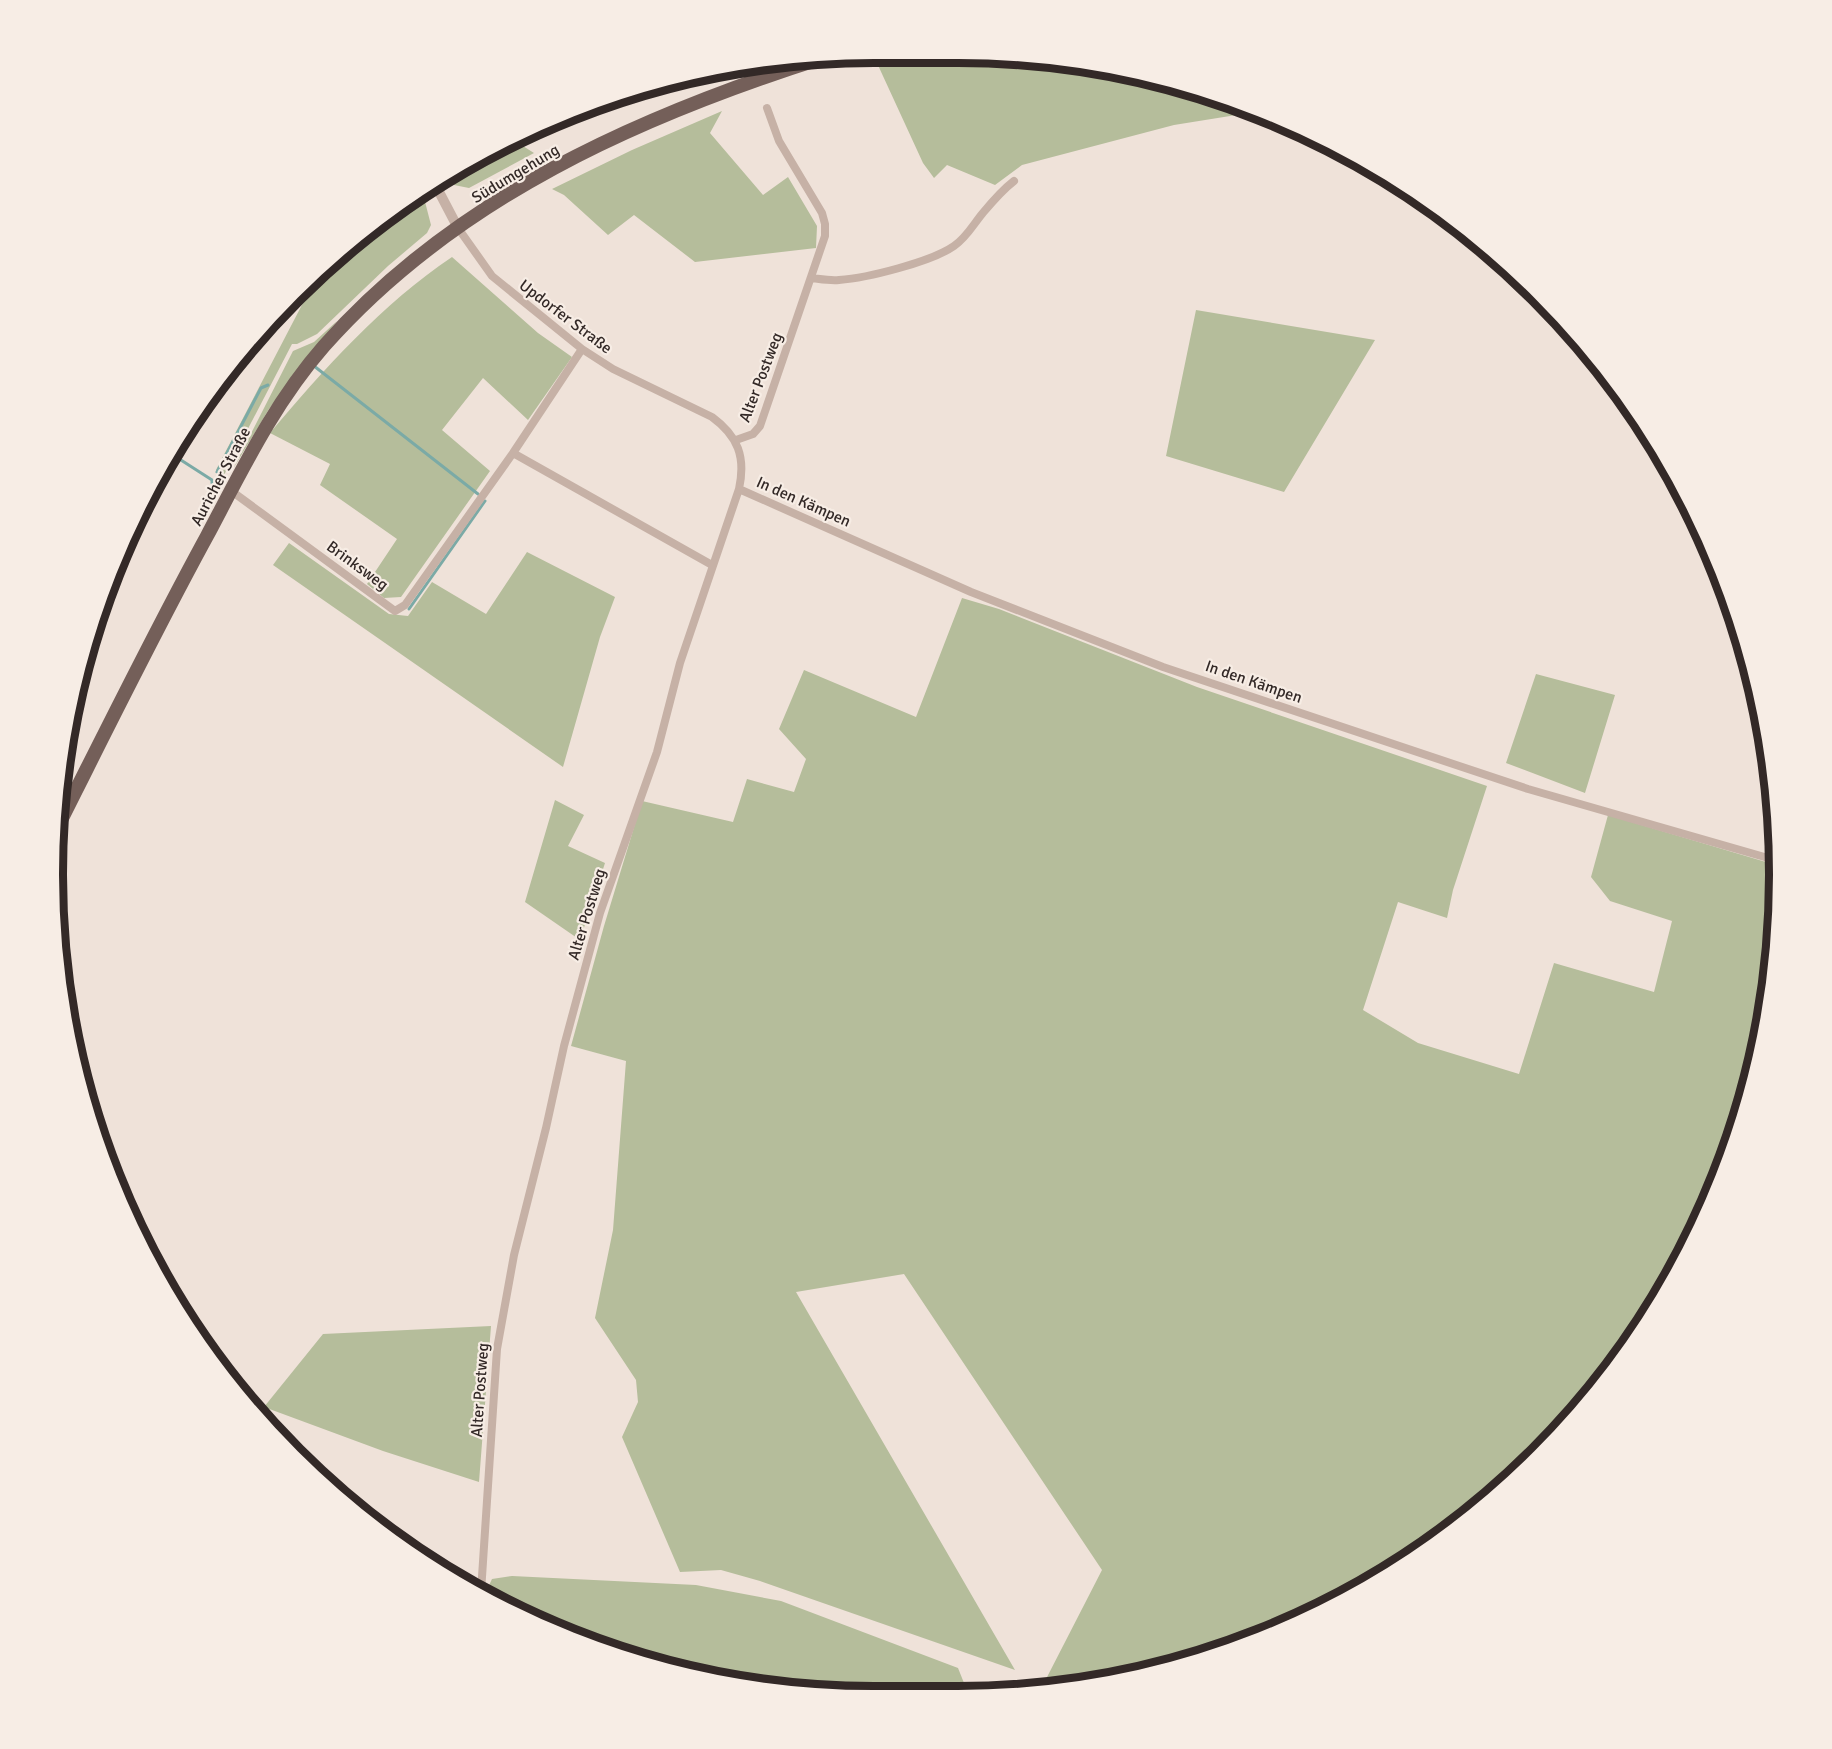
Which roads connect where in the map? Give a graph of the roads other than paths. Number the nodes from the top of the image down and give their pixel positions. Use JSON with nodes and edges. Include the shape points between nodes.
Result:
{"nodes":[{"id":1,"x":792,"y":68,"type":"edge"},
{"id":2,"x":767,"y":108,"type":"dead end"},
{"id":3,"x":1014,"y":181,"type":"dead end"},
{"id":4,"x":439,"y":191,"type":"edge"},
{"id":5,"x":458,"y":228,"type":"junction"},
{"id":6,"x":811,"y":278,"type":"junction"},
{"id":7,"x":582,"y":349,"type":"junction"},
{"id":8,"x":736,"y":440,"type":"junction"},
{"id":9,"x":513,"y":453,"type":"junction"},
{"id":10,"x":739,"y":489,"type":"junction"},
{"id":11,"x":230,"y":490,"type":"junction"},
{"id":12,"x":712,"y":566,"type":"junction"},
{"id":13,"x":66,"y":810,"type":"edge"},
{"id":14,"x":1768,"y":858,"type":"edge"},
{"id":15,"x":482,"y":1584,"type":"edge"}],
"edges":[{"from":1,"to":5,"type":"main road","name":"Südumgehung","via":[[602,142],[550,169]]},
{"from":2,"to":6,"type":"street","name":"Alter Postweg","via":[[779,141],[825,224],[825,236]]},
{"from":3,"to":6,"type":"street","via":[[955,246],[901,267],[860,277],[836,281]]},
{"from":4,"to":5,"type":"street"},
{"from":5,"to":7,"type":"street","name":"Updorfer Straße","via":[[492,276]]},
{"from":5,"to":11,"type":"main road","name":"Auricher Straße","via":[[397,275],[323,348],[280,403]]},
{"from":6,"to":8,"type":"street","name":"Alter Postweg","via":[[760,426],[753,434]]},
{"from":7,"to":8,"type":"street","name":"Updorfer Straße","via":[[613,369],[712,417]]},
{"from":7,"to":9,"type":"street","name":"Brinksweg"},
{"from":8,"to":10,"type":"street","name":"Alter Postweg","via":[[742,468]]},
{"from":9,"to":11,"type":"street","name":"Brinksweg","via":[[405,605],[395,611]]},
{"from":9,"to":12,"type":"street"},
{"from":10,"to":12,"type":"street","name":"Alter Postweg"},
{"from":10,"to":14,"type":"street","name":"In den Kämpen","via":[[971,592],[1163,667],[1528,789]]},
{"from":11,"to":13,"type":"main road","name":"Auricher Straße"},
{"from":12,"to":15,"type":"street","name":"Alter Postweg","via":[[680,663],[657,752],[600,913],[514,1255],[496,1349]]}]}
